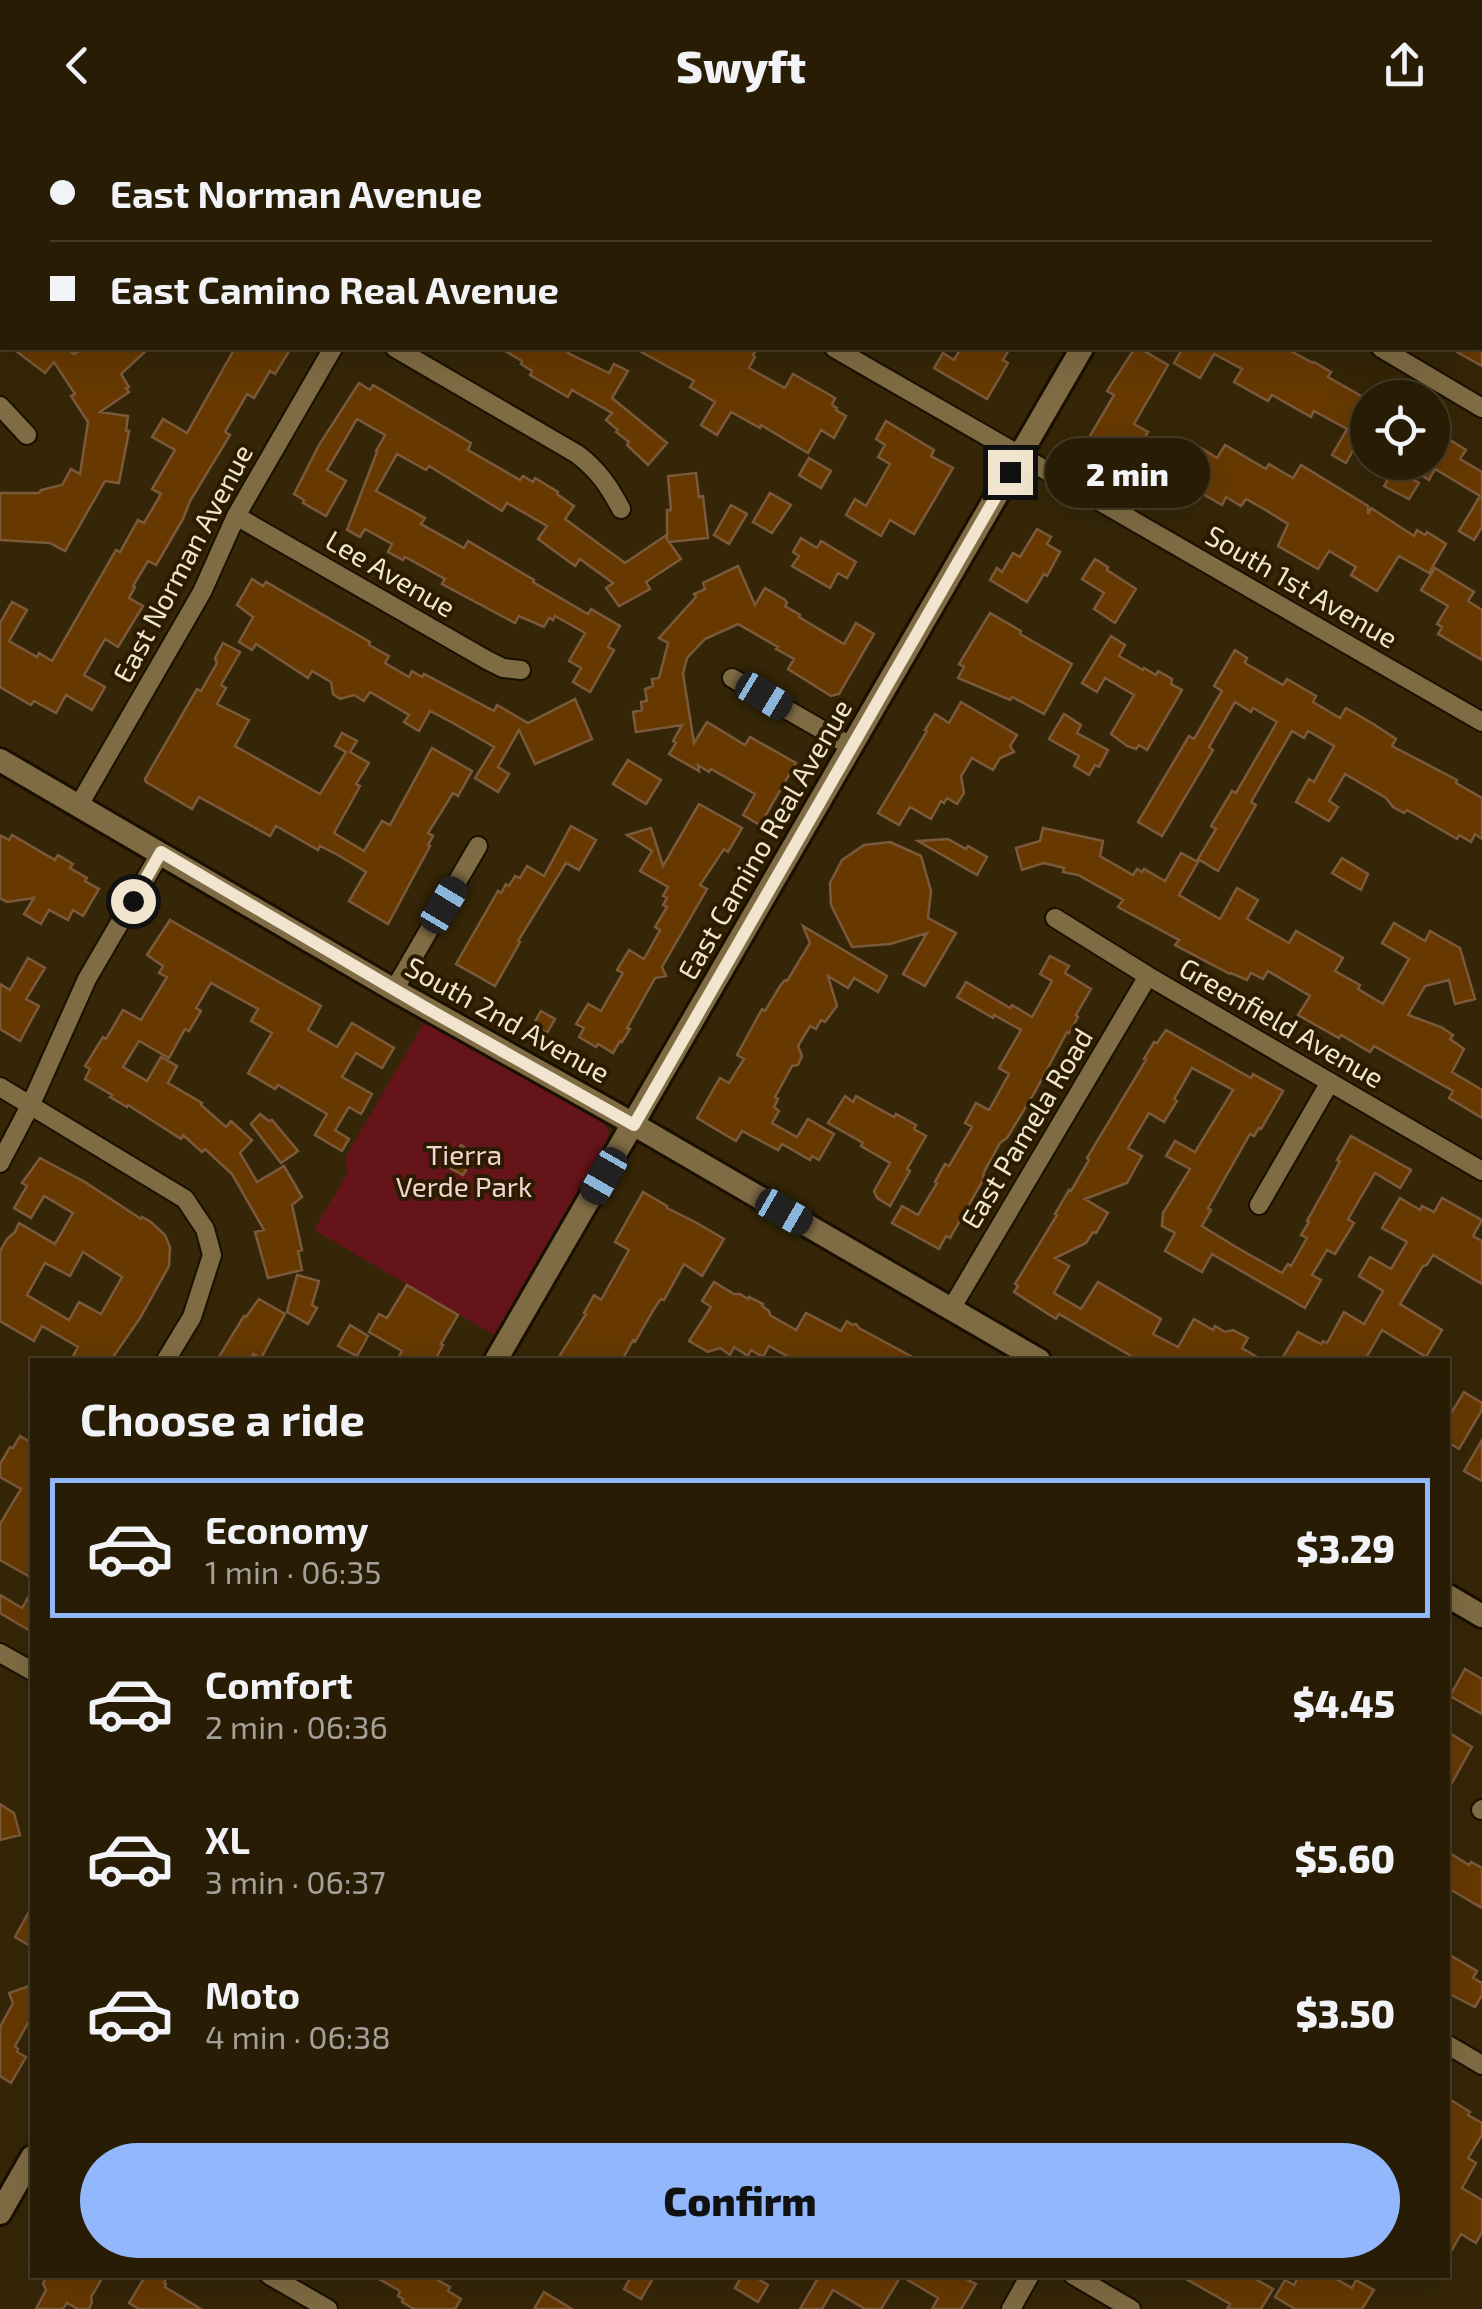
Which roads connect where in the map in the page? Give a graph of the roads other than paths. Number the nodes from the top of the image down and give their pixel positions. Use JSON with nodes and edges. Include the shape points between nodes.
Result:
{"nodes":[{"id":1,"x":333,"y":350,"type":"edge"},
{"id":2,"x":398,"y":350,"type":"edge"},
{"id":3,"x":837,"y":350,"type":"edge"},
{"id":4,"x":1081,"y":350,"type":"edge"},
{"id":5,"x":1403,"y":353,"type":"edge"},
{"id":6,"x":0,"y":406,"type":"edge"},
{"id":7,"x":1482,"y":408,"type":"edge"},
{"id":8,"x":26,"y":435,"type":"dead end"},
{"id":9,"x":1020,"y":455,"type":"junction"},
{"id":10,"x":621,"y":508,"type":"dead end"},
{"id":11,"x":236,"y":516,"type":"junction"},
{"id":12,"x":521,"y":670,"type":"dead end"},
{"id":13,"x":732,"y":678,"type":"dead end"},
{"id":14,"x":1482,"y":722,"type":"edge"},
{"id":15,"x":852,"y":747,"type":"junction"},
{"id":16,"x":0,"y":760,"type":"edge"},
{"id":17,"x":79,"y":805,"type":"junction"},
{"id":18,"x":478,"y":846,"type":"dead end"},
{"id":19,"x":161,"y":852,"type":"junction"},
{"id":20,"x":1055,"y":918,"type":"dead end"},
{"id":21,"x":1148,"y":976,"type":"junction"},
{"id":22,"x":394,"y":990,"type":"junction"},
{"id":23,"x":1330,"y":1082,"type":"junction"},
{"id":24,"x":0,"y":1087,"type":"edge"},
{"id":25,"x":31,"y":1104,"type":"junction"},
{"id":26,"x":634,"y":1125,"type":"junction"},
{"id":27,"x":0,"y":1163,"type":"edge"},
{"id":28,"x":1482,"y":1171,"type":"edge"},
{"id":29,"x":1259,"y":1205,"type":"dead end"},
{"id":30,"x":951,"y":1309,"type":"junction"},
{"id":31,"x":167,"y":1358,"type":"edge"},
{"id":32,"x":497,"y":1358,"type":"edge"},
{"id":33,"x":1036,"y":1358,"type":"edge"},
{"id":34,"x":1450,"y":1597,"type":"edge"},
{"id":35,"x":1482,"y":1616,"type":"edge"},
{"id":36,"x":0,"y":1652,"type":"edge"},
{"id":37,"x":30,"y":1671,"type":"edge"},
{"id":38,"x":1450,"y":2046,"type":"edge"},
{"id":39,"x":1482,"y":2065,"type":"edge"},
{"id":40,"x":30,"y":2160,"type":"edge"},
{"id":41,"x":1,"y":2210,"type":"edge"},
{"id":42,"x":274,"y":2278,"type":"edge"},
{"id":43,"x":1028,"y":2278,"type":"edge"},
{"id":44,"x":1077,"y":2278,"type":"edge"},
{"id":45,"x":328,"y":2309,"type":"edge"},
{"id":46,"x":1011,"y":2309,"type":"edge"},
{"id":47,"x":1131,"y":2309,"type":"edge"}],
"edges":[{"from":1,"to":11,"type":"street","name":"East Norman Avenue"},
{"from":2,"to":10,"type":"street","via":[[577,454],[596,468]]},
{"from":3,"to":9,"type":"street","name":"South 1st Avenue"},
{"from":4,"to":9,"type":"street","name":"East Camino Real Avenue"},
{"from":5,"to":7,"type":"street"},
{"from":6,"to":8,"type":"street"},
{"from":9,"to":14,"type":"street","name":"South 1st Avenue"},
{"from":9,"to":15,"type":"street","name":"East Camino Real Avenue"},
{"from":11,"to":12,"type":"street","name":"Lee Avenue","via":[[487,660]]},
{"from":11,"to":17,"type":"street","name":"East Norman Avenue","via":[[202,592]]},
{"from":13,"to":15,"type":"street"},
{"from":15,"to":26,"type":"street","name":"East Camino Real Avenue"},
{"from":16,"to":17,"type":"street","name":"South 2nd Avenue"},
{"from":17,"to":19,"type":"street","name":"South 2nd Avenue"},
{"from":18,"to":22,"type":"street"},
{"from":19,"to":22,"type":"street","name":"South 2nd Avenue"},
{"from":19,"to":25,"type":"street","via":[[87,979]]},
{"from":20,"to":21,"type":"street","name":"Greenfield Avenue"},
{"from":21,"to":23,"type":"street","name":"Greenfield Avenue"},
{"from":21,"to":30,"type":"street","name":"East Pamela Road"},
{"from":22,"to":26,"type":"street","name":"South 2nd Avenue"},
{"from":23,"to":28,"type":"street","name":"Greenfield Avenue"},
{"from":23,"to":29,"type":"street"},
{"from":24,"to":25,"type":"street"},
{"from":25,"to":27,"type":"street"},
{"from":25,"to":31,"type":"street","via":[[185,1199],[205,1229],[212,1255],[192,1318]]},
{"from":26,"to":30,"type":"street","name":"South 2nd Avenue"},
{"from":26,"to":32,"type":"street","name":"East Camino Real Avenue"},
{"from":30,"to":33,"type":"street","name":"South 2nd Avenue"},
{"from":34,"to":35,"type":"street"},
{"from":36,"to":37,"type":"street"},
{"from":38,"to":39,"type":"street"},
{"from":40,"to":41,"type":"street"},
{"from":42,"to":45,"type":"street"},
{"from":43,"to":46,"type":"street"},
{"from":44,"to":47,"type":"street"}]}
